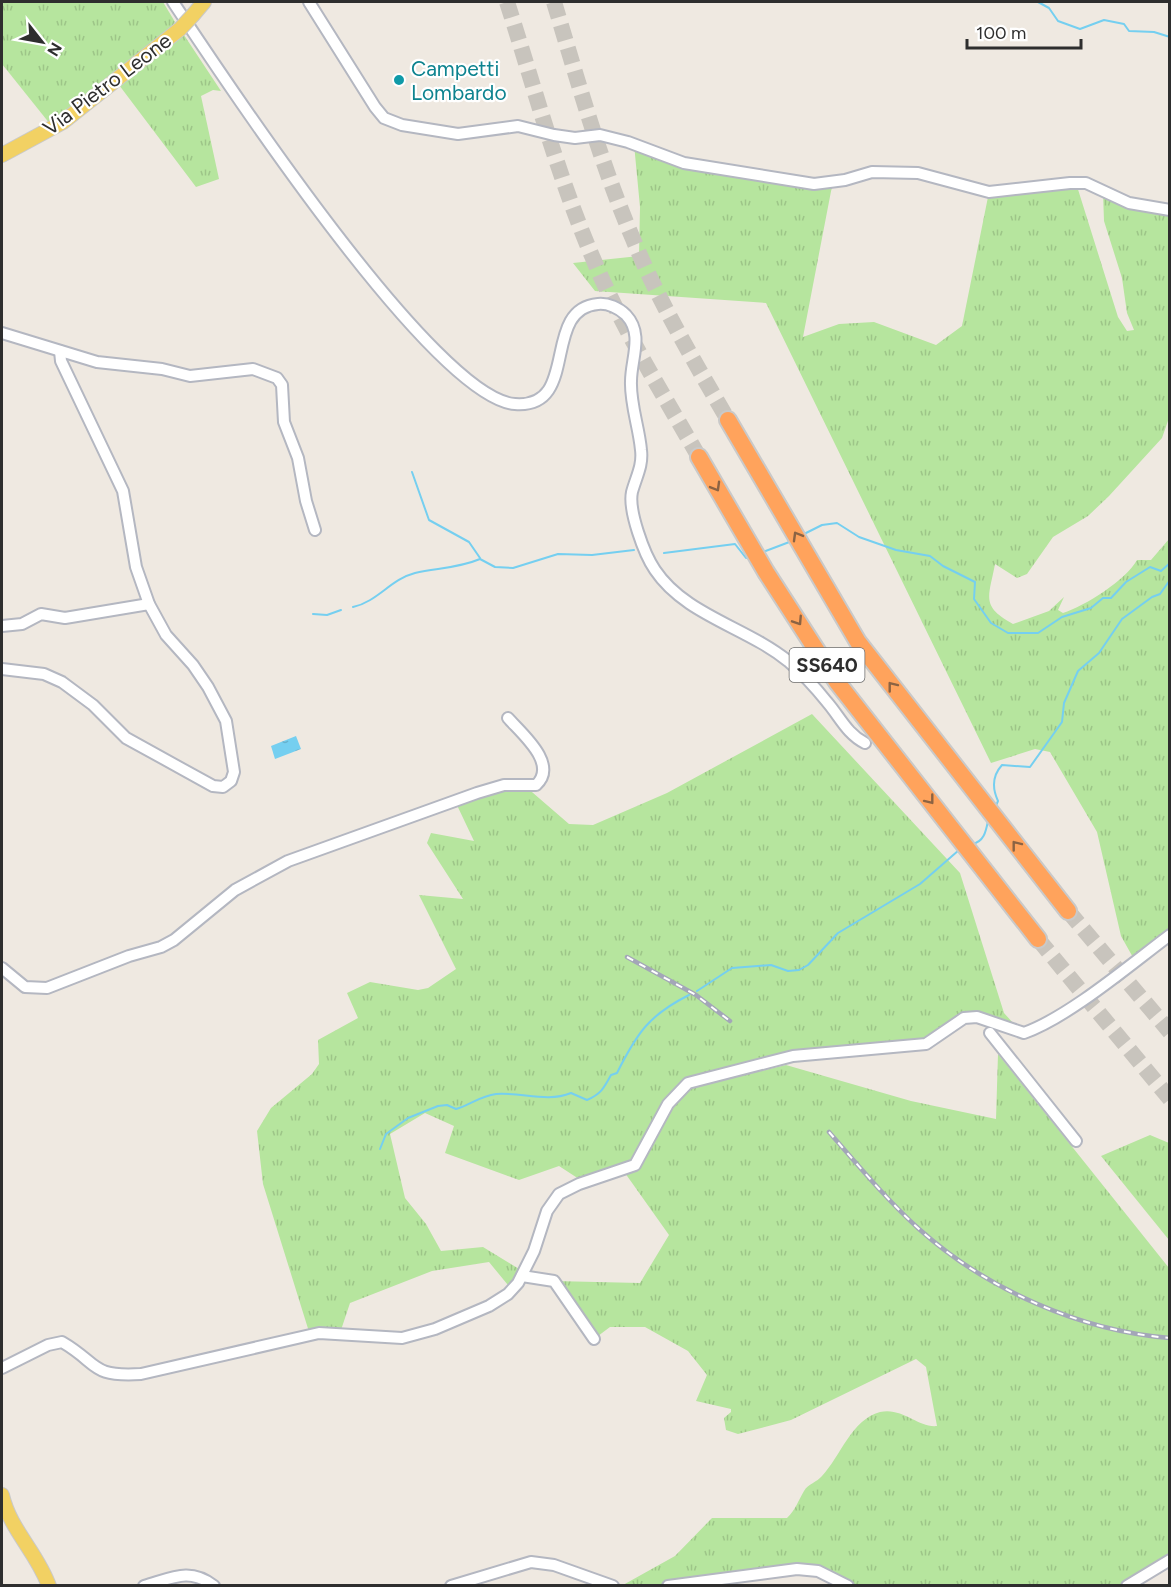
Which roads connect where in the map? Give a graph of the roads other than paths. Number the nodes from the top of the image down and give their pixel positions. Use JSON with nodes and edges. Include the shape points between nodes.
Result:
{"nodes":[{"id":1,"x":173,"y":2,"type":"edge"},
{"id":2,"x":204,"y":2,"type":"edge"},
{"id":3,"x":309,"y":2,"type":"edge"},
{"id":4,"x":2,"y":156,"type":"edge"},
{"id":5,"x":1170,"y":210,"type":"edge"},
{"id":6,"x":2,"y":333,"type":"edge"},
{"id":7,"x":60,"y":351,"type":"junction"},
{"id":8,"x":728,"y":420,"type":"tunnel mouth"},
{"id":9,"x":699,"y":457,"type":"tunnel mouth"},
{"id":10,"x":315,"y":530,"type":"dead end"},
{"id":11,"x":149,"y":604,"type":"junction"},
{"id":12,"x":2,"y":626,"type":"edge"},
{"id":13,"x":2,"y":669,"type":"edge"},
{"id":14,"x":508,"y":718,"type":"dead end"},
{"id":15,"x":865,"y":742,"type":"dead end"},
{"id":16,"x":1068,"y":911,"type":"tunnel mouth"},
{"id":17,"x":1170,"y":935,"type":"edge"},
{"id":18,"x":1038,"y":939,"type":"tunnel mouth"},
{"id":19,"x":2,"y":968,"type":"edge"},
{"id":20,"x":990,"y":1033,"type":"dead end"},
{"id":21,"x":1076,"y":1141,"type":"dead end"},
{"id":22,"x":520,"y":1280,"type":"junction"},
{"id":23,"x":594,"y":1339,"type":"dead end"},
{"id":24,"x":2,"y":1368,"type":"edge"},
{"id":25,"x":2,"y":1495,"type":"edge"},
{"id":26,"x":1170,"y":1560,"type":"edge"},
{"id":27,"x":49,"y":1586,"type":"edge"},
{"id":28,"x":144,"y":1586,"type":"edge"},
{"id":29,"x":214,"y":1586,"type":"edge"},
{"id":30,"x":452,"y":1586,"type":"edge"},
{"id":31,"x":614,"y":1586,"type":"edge"},
{"id":32,"x":668,"y":1586,"type":"edge"},
{"id":33,"x":848,"y":1586,"type":"edge"},
{"id":34,"x":1127,"y":1586,"type":"edge"}],
"edges":[{"from":1,"to":15,"type":"street","via":[[267,141],[338,234],[429,345],[485,392],[508,403],[534,401],[554,382],[565,333],[574,316],[598,304],[624,313],[636,338],[630,384],[642,461],[631,500],[653,567],[669,588],[688,603],[751,635],[789,662],[852,735]]},
{"from":2,"to":4,"type":"main road","name":"Via Pietro Leone","bridge":true,"via":[[180,29],[63,122]]},
{"from":3,"to":5,"type":"street","via":[[375,107],[384,118],[402,125],[458,134],[518,126],[575,138],[600,135],[684,163],[814,184],[872,172],[918,173],[988,192],[1086,183],[1129,203]]},
{"from":6,"to":7,"type":"street"},
{"from":7,"to":10,"type":"street","via":[[96,362],[190,376],[253,369],[277,378],[282,388],[284,422],[298,458]]},
{"from":7,"to":11,"type":"street","via":[[123,491],[136,567]]},
{"from":16,"to":8,"type":"highway","number":"SS640","one_way":true,"via":[[858,642]]},
{"from":9,"to":18,"type":"highway","number":"SS640","one_way":true,"via":[[766,572],[837,682]]},
{"from":11,"to":12,"type":"street","via":[[65,618],[41,614],[22,624]]},
{"from":11,"to":13,"type":"street","via":[[166,635],[196,668],[222,712],[231,739],[234,772],[228,784],[209,784],[126,738],[93,705],[54,678]]},
{"from":14,"to":19,"type":"street","via":[[542,759],[543,774],[533,786],[509,784],[495,788],[288,861],[235,890],[167,944],[56,985],[25,987]]},
{"from":17,"to":22,"type":"street","via":[[1068,1009],[1024,1033],[977,1017],[964,1018],[926,1044],[793,1056],[688,1083],[668,1104],[635,1165],[559,1194],[547,1211]]},
{"from":20,"to":21,"type":"street"},
{"from":22,"to":23,"type":"street","via":[[554,1281]]},
{"from":22,"to":24,"type":"street","via":[[508,1294],[489,1306],[402,1338],[319,1333],[141,1374],[116,1376],[97,1370],[62,1342]]},
{"from":25,"to":27,"type":"main road","via":[[9,1520],[39,1560]]},
{"from":26,"to":34,"type":"street"},
{"from":28,"to":29,"type":"street","via":[[190,1574],[202,1576]]},
{"from":30,"to":31,"type":"street","via":[[531,1562],[554,1565]]},
{"from":32,"to":33,"type":"street","via":[[797,1569],[818,1571]]}]}
